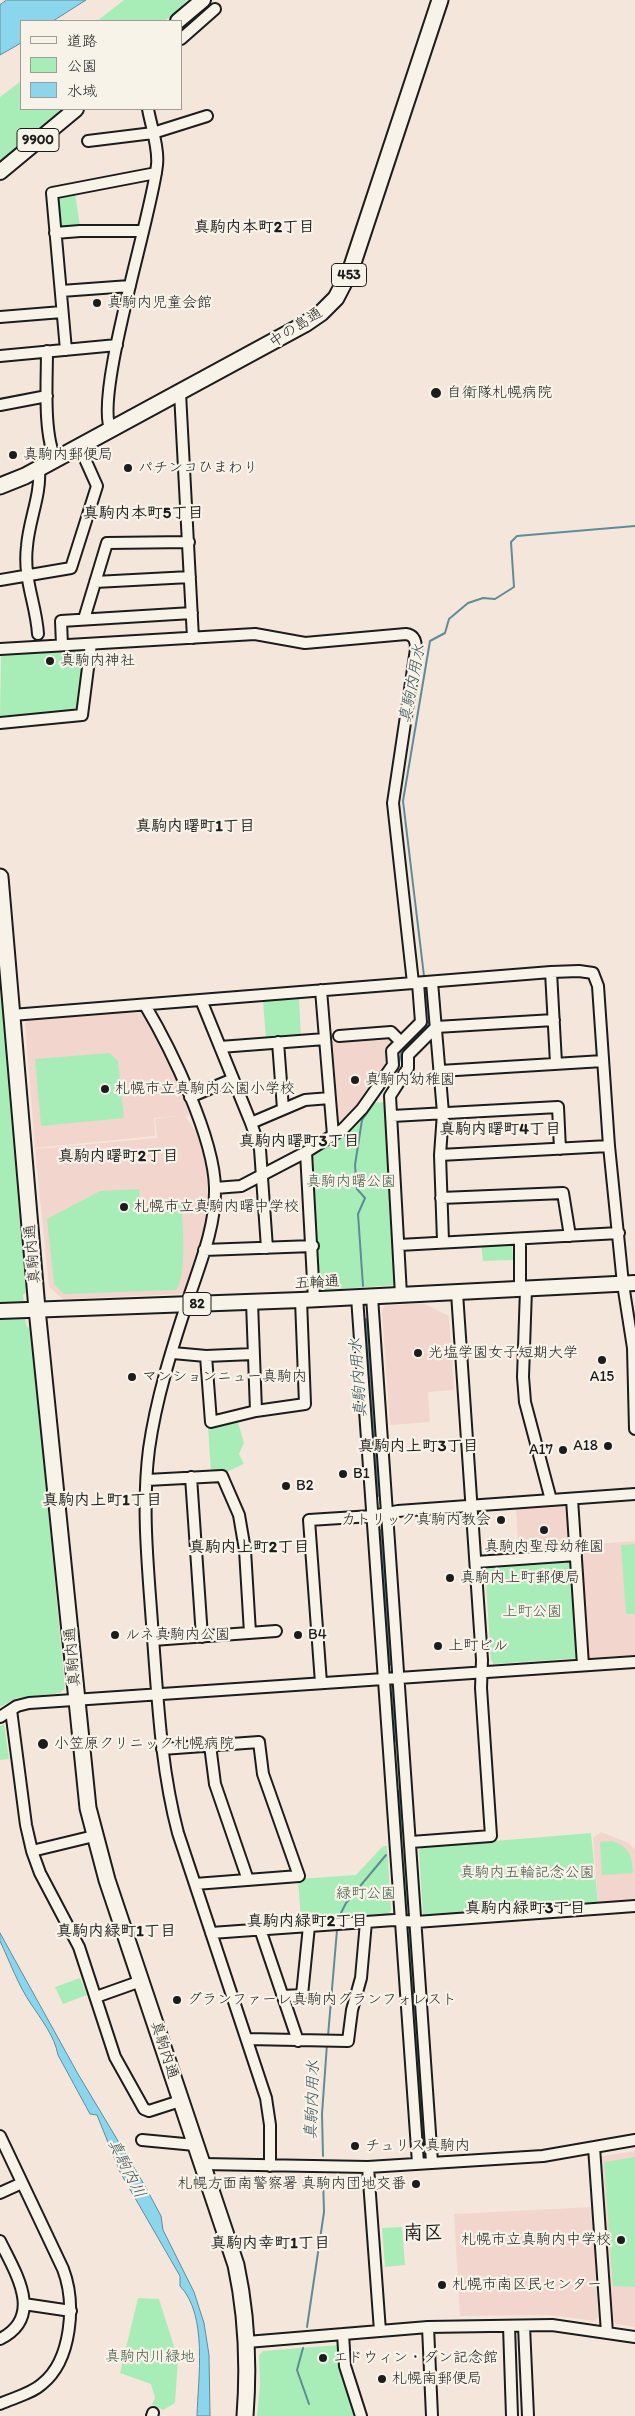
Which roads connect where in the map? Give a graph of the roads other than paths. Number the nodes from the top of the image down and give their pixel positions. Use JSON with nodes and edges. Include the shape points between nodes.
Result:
{"nodes":[{"id":1,"x":202,"y":0,"type":"edge"},
{"id":2,"x":440,"y":0,"type":"edge"},
{"id":3,"x":215,"y":9,"type":"dead end"},
{"id":4,"x":179,"y":20,"type":"edge"},
{"id":5,"x":182,"y":38,"type":"edge"},
{"id":6,"x":75,"y":110,"type":"edge"},
{"id":7,"x":148,"y":110,"type":"edge"},
{"id":8,"x":207,"y":116,"type":"dead end"},
{"id":9,"x":152,"y":133,"type":"junction"},
{"id":10,"x":88,"y":141,"type":"dead end"},
{"id":11,"x":0,"y":172,"type":"edge"},
{"id":12,"x":156,"y":174,"type":"junction"},
{"id":13,"x":143,"y":231,"type":"junction"},
{"id":14,"x":55,"y":233,"type":"junction"},
{"id":15,"x":130,"y":286,"type":"junction"},
{"id":16,"x":61,"y":291,"type":"junction"},
{"id":17,"x":62,"y":312,"type":"junction"},
{"id":18,"x":0,"y":318,"type":"edge"},
{"id":19,"x":117,"y":345,"type":"junction"},
{"id":20,"x":66,"y":350,"type":"junction"},
{"id":21,"x":47,"y":352,"type":"junction"},
{"id":22,"x":0,"y":356,"type":"edge"},
{"id":23,"x":180,"y":393,"type":"junction"},
{"id":24,"x":46,"y":396,"type":"junction"},
{"id":25,"x":0,"y":406,"type":"edge"},
{"id":26,"x":111,"y":431,"type":"junction"},
{"id":27,"x":80,"y":448,"type":"junction"},
{"id":28,"x":56,"y":460,"type":"junction"},
{"id":29,"x":38,"y":470,"type":"junction"},
{"id":30,"x":0,"y":486,"type":"edge"},
{"id":31,"x":188,"y":542,"type":"junction"},
{"id":32,"x":26,"y":575,"type":"junction"},
{"id":33,"x":190,"y":577,"type":"junction"},
{"id":34,"x":0,"y":580,"type":"edge"},
{"id":35,"x":95,"y":582,"type":"junction"},
{"id":36,"x":192,"y":614,"type":"junction"},
{"id":37,"x":84,"y":620,"type":"junction"},
{"id":38,"x":38,"y":634,"type":"dead end"},
{"id":39,"x":194,"y":638,"type":"junction"},
{"id":40,"x":91,"y":644,"type":"junction"},
{"id":41,"x":62,"y":645,"type":"junction"},
{"id":42,"x":0,"y":649,"type":"edge"},
{"id":43,"x":0,"y":723,"type":"edge"},
{"id":44,"x":0,"y":877,"type":"edge"},
{"id":45,"x":2,"y":915,"type":"edge"},
{"id":46,"x":552,"y":972,"type":"junction"},
{"id":47,"x":432,"y":982,"type":"junction"},
{"id":48,"x":416,"y":983,"type":"junction"},
{"id":49,"x":321,"y":990,"type":"junction"},
{"id":50,"x":201,"y":1000,"type":"junction"},
{"id":51,"x":146,"y":1005,"type":"junction"},
{"id":52,"x":12,"y":1015,"type":"junction"},
{"id":53,"x":554,"y":1020,"type":"junction"},
{"id":54,"x":436,"y":1027,"type":"junction"},
{"id":55,"x":330,"y":1037,"type":"junction"},
{"id":56,"x":400,"y":1041,"type":"junction"},
{"id":57,"x":278,"y":1042,"type":"junction"},
{"id":58,"x":220,"y":1047,"type":"junction"},
{"id":59,"x":603,"y":1061,"type":"junction"},
{"id":60,"x":556,"y":1063,"type":"junction"},
{"id":61,"x":408,"y":1064,"type":"junction"},
{"id":62,"x":393,"y":1065,"type":"junction"},
{"id":63,"x":440,"y":1071,"type":"junction"},
{"id":64,"x":233,"y":1079,"type":"junction"},
{"id":65,"x":190,"y":1097,"type":"junction"},
{"id":66,"x":330,"y":1098,"type":"junction"},
{"id":67,"x":283,"y":1109,"type":"junction"},
{"id":68,"x":443,"y":1113,"type":"junction"},
{"id":69,"x":392,"y":1116,"type":"junction"},
{"id":70,"x":252,"y":1123,"type":"junction"},
{"id":71,"x":333,"y":1135,"type":"junction"},
{"id":72,"x":609,"y":1146,"type":"junction"},
{"id":73,"x":560,"y":1149,"type":"junction"},
{"id":74,"x":306,"y":1152,"type":"junction"},
{"id":75,"x":440,"y":1155,"type":"junction"},
{"id":76,"x":262,"y":1175,"type":"junction"},
{"id":77,"x":215,"y":1188,"type":"junction"},
{"id":78,"x":441,"y":1198,"type":"junction"},
{"id":79,"x":619,"y":1233,"type":"junction"},
{"id":80,"x":570,"y":1236,"type":"junction"},
{"id":81,"x":520,"y":1239,"type":"junction"},
{"id":82,"x":443,"y":1241,"type":"junction"},
{"id":83,"x":399,"y":1245,"type":"junction"},
{"id":84,"x":313,"y":1246,"type":"junction"},
{"id":85,"x":267,"y":1248,"type":"junction"},
{"id":86,"x":204,"y":1250,"type":"junction"},
{"id":87,"x":629,"y":1283,"type":"edge"},
{"id":88,"x":523,"y":1290,"type":"junction"},
{"id":89,"x":457,"y":1293,"type":"junction"},
{"id":90,"x":401,"y":1295,"type":"junction"},
{"id":91,"x":357,"y":1297,"type":"junction"},
{"id":92,"x":372,"y":1297,"type":"junction"},
{"id":93,"x":308,"y":1300,"type":"junction"},
{"id":94,"x":252,"y":1302,"type":"junction"},
{"id":95,"x":186,"y":1305,"type":"junction"},
{"id":96,"x":37,"y":1309,"type":"junction"},
{"id":97,"x":0,"y":1311,"type":"edge"},
{"id":98,"x":173,"y":1353,"type":"junction"},
{"id":99,"x":253,"y":1354,"type":"junction"},
{"id":100,"x":206,"y":1356,"type":"junction"},
{"id":101,"x":256,"y":1411,"type":"junction"},
{"id":102,"x":635,"y":1429,"type":"edge"},
{"id":103,"x":191,"y":1477,"type":"junction"},
{"id":104,"x":146,"y":1480,"type":"junction"},
{"id":105,"x":635,"y":1494,"type":"edge"},
{"id":106,"x":572,"y":1499,"type":"junction"},
{"id":107,"x":551,"y":1500,"type":"junction"},
{"id":108,"x":471,"y":1506,"type":"junction"},
{"id":109,"x":387,"y":1512,"type":"junction"},
{"id":110,"x":372,"y":1516,"type":"junction"},
{"id":111,"x":576,"y":1555,"type":"junction"},
{"id":112,"x":476,"y":1562,"type":"junction"},
{"id":113,"x":276,"y":1632,"type":"dead end"},
{"id":114,"x":250,"y":1633,"type":"junction"},
{"id":115,"x":202,"y":1636,"type":"junction"},
{"id":116,"x":154,"y":1640,"type":"junction"},
{"id":117,"x":635,"y":1662,"type":"edge"},
{"id":118,"x":583,"y":1666,"type":"junction"},
{"id":119,"x":481,"y":1672,"type":"junction"},
{"id":120,"x":399,"y":1677,"type":"junction"},
{"id":121,"x":383,"y":1679,"type":"junction"},
{"id":122,"x":320,"y":1683,"type":"junction"},
{"id":123,"x":157,"y":1694,"type":"junction"},
{"id":124,"x":77,"y":1700,"type":"junction"},
{"id":125,"x":11,"y":1710,"type":"junction"},
{"id":126,"x":0,"y":1717,"type":"edge"},
{"id":127,"x":210,"y":1745,"type":"junction"},
{"id":128,"x":162,"y":1750,"type":"junction"},
{"id":129,"x":94,"y":1836,"type":"junction"},
{"id":130,"x":410,"y":1842,"type":"junction"},
{"id":131,"x":32,"y":1851,"type":"junction"},
{"id":132,"x":248,"y":1880,"type":"junction"},
{"id":133,"x":195,"y":1884,"type":"junction"},
{"id":134,"x":635,"y":1906,"type":"edge"},
{"id":135,"x":400,"y":1920,"type":"junction"},
{"id":136,"x":366,"y":1922,"type":"junction"},
{"id":137,"x":416,"y":1922,"type":"junction"},
{"id":138,"x":309,"y":1926,"type":"junction"},
{"id":139,"x":260,"y":1930,"type":"junction"},
{"id":140,"x":211,"y":1933,"type":"junction"},
{"id":141,"x":141,"y":1981,"type":"junction"},
{"id":142,"x":282,"y":1996,"type":"junction"},
{"id":143,"x":96,"y":1997,"type":"junction"},
{"id":144,"x":247,"y":2039,"type":"junction"},
{"id":145,"x":298,"y":2041,"type":"junction"},
{"id":146,"x":180,"y":2101,"type":"junction"},
{"id":147,"x":0,"y":2136,"type":"edge"},
{"id":148,"x":142,"y":2140,"type":"dead end"},
{"id":149,"x":635,"y":2140,"type":"edge"},
{"id":150,"x":195,"y":2145,"type":"junction"},
{"id":151,"x":594,"y":2147,"type":"junction"},
{"id":152,"x":432,"y":2162,"type":"junction"},
{"id":153,"x":418,"y":2163,"type":"junction"},
{"id":154,"x":202,"y":2164,"type":"junction"},
{"id":155,"x":270,"y":2166,"type":"junction"},
{"id":156,"x":368,"y":2167,"type":"junction"},
{"id":157,"x":22,"y":2183,"type":"junction"},
{"id":158,"x":0,"y":2193,"type":"edge"},
{"id":159,"x":0,"y":2241,"type":"edge"},
{"id":160,"x":4,"y":2259,"type":"edge"},
{"id":161,"x":24,"y":2304,"type":"junction"},
{"id":162,"x":71,"y":2311,"type":"junction"},
{"id":163,"x":509,"y":2326,"type":"junction"},
{"id":164,"x":524,"y":2326,"type":"junction"},
{"id":165,"x":428,"y":2327,"type":"junction"},
{"id":166,"x":380,"y":2331,"type":"junction"},
{"id":167,"x":606,"y":2333,"type":"junction"},
{"id":168,"x":343,"y":2334,"type":"junction"},
{"id":169,"x":1,"y":2336,"type":"edge"},
{"id":170,"x":635,"y":2337,"type":"edge"},
{"id":171,"x":247,"y":2342,"type":"junction"},
{"id":172,"x":0,"y":2404,"type":"edge"},
{"id":173,"x":245,"y":2416,"type":"edge"},
{"id":174,"x":361,"y":2416,"type":"edge"},
{"id":175,"x":432,"y":2416,"type":"edge"},
{"id":176,"x":512,"y":2416,"type":"edge"},
{"id":177,"x":528,"y":2416,"type":"edge"}],
"edges":[{"from":1,"to":4,"type":"main road"},
{"from":2,"to":23,"type":"highway","name":"中の島通","number":"453","via":[[351,269],[341,290],[321,313],[300,328]]},
{"from":3,"to":5,"type":"street"},
{"from":6,"to":11,"type":"main road","number":"9900"},
{"from":7,"to":9,"type":"street"},
{"from":8,"to":9,"type":"street"},
{"from":9,"to":10,"type":"street"},
{"from":9,"to":12,"type":"street","via":[[157,153]]},
{"from":12,"to":13,"type":"street"},
{"from":12,"to":14,"type":"street","via":[[52,193]]},
{"from":13,"to":14,"type":"street"},
{"from":13,"to":15,"type":"street"},
{"from":14,"to":16,"type":"street"},
{"from":15,"to":16,"type":"street"},
{"from":15,"to":19,"type":"street"},
{"from":16,"to":17,"type":"street"},
{"from":17,"to":18,"type":"street"},
{"from":17,"to":20,"type":"street"},
{"from":19,"to":20,"type":"street"},
{"from":19,"to":26,"type":"street","via":[[106,418]]},
{"from":20,"to":21,"type":"street"},
{"from":21,"to":22,"type":"street"},
{"from":21,"to":24,"type":"street"},
{"from":23,"to":26,"type":"highway","name":"中の島通","number":"453"},
{"from":23,"to":31,"type":"street"},
{"from":24,"to":25,"type":"street"},
{"from":24,"to":28,"type":"street","via":[[51,450]]},
{"from":26,"to":27,"type":"highway","name":"中の島通","number":"453"},
{"from":27,"to":28,"type":"highway","name":"中の島通","number":"453"},
{"from":27,"to":32,"type":"street","via":[[97,486],[71,568]]},
{"from":28,"to":29,"type":"highway","name":"中の島通","number":"453"},
{"from":29,"to":30,"type":"highway","name":"中の島通","number":"453"},
{"from":29,"to":32,"type":"street","via":[[40,481],[27,546]]},
{"from":31,"to":33,"type":"street"},
{"from":31,"to":35,"type":"street","via":[[107,543]]},
{"from":32,"to":34,"type":"street"},
{"from":32,"to":38,"type":"street"},
{"from":33,"to":35,"type":"street"},
{"from":33,"to":36,"type":"street"},
{"from":35,"to":37,"type":"street"},
{"from":36,"to":37,"type":"street"},
{"from":36,"to":39,"type":"street"},
{"from":37,"to":41,"type":"street","via":[[61,621]]},
{"from":39,"to":40,"type":"street"},
{"from":39,"to":48,"type":"street","via":[[255,634],[305,643],[406,634],[414,639],[416,649],[393,796]]},
{"from":40,"to":41,"type":"street"},
{"from":40,"to":43,"type":"street","via":[[82,715]]},
{"from":41,"to":42,"type":"street"},
{"from":44,"to":45,"type":"highway","name":"真駒内通"},
{"from":45,"to":52,"type":"highway","name":"真駒内通"},
{"from":46,"to":47,"type":"street"},
{"from":46,"to":53,"type":"street"},
{"from":46,"to":59,"type":"street","via":[[586,971],[596,977]]},
{"from":47,"to":48,"type":"street"},
{"from":47,"to":54,"type":"street"},
{"from":48,"to":49,"type":"street"},
{"from":48,"to":56,"type":"street","via":[[421,1022]]},
{"from":49,"to":50,"type":"street"},
{"from":49,"to":55,"type":"street"},
{"from":50,"to":51,"type":"street"},
{"from":50,"to":58,"type":"street"},
{"from":51,"to":52,"type":"street"},
{"from":51,"to":65,"type":"street","via":[[168,1045]]},
{"from":52,"to":96,"type":"highway","name":"真駒内通"},
{"from":53,"to":54,"type":"street"},
{"from":53,"to":60,"type":"street"},
{"from":54,"to":61,"type":"street","via":[[408,1055]]},
{"from":54,"to":63,"type":"street"},
{"from":55,"to":56,"type":"street","via":[[391,1032]]},
{"from":55,"to":57,"type":"street"},
{"from":55,"to":66,"type":"street"},
{"from":56,"to":62,"type":"street","via":[[392,1050]]},
{"from":57,"to":58,"type":"street"},
{"from":57,"to":67,"type":"street"},
{"from":58,"to":64,"type":"street"},
{"from":59,"to":60,"type":"street"},
{"from":59,"to":72,"type":"street"},
{"from":60,"to":63,"type":"street"},
{"from":61,"to":62,"type":"street"},
{"from":61,"to":69,"type":"street","via":[[391,1092]]},
{"from":62,"to":71,"type":"street","via":[[351,1123]]},
{"from":63,"to":68,"type":"street"},
{"from":64,"to":65,"type":"street"},
{"from":64,"to":70,"type":"street"},
{"from":65,"to":77,"type":"street","via":[[210,1150]]},
{"from":66,"to":67,"type":"street","via":[[305,1100]]},
{"from":66,"to":71,"type":"street"},
{"from":67,"to":70,"type":"street"},
{"from":68,"to":69,"type":"street"},
{"from":68,"to":73,"type":"street","via":[[558,1107]]},
{"from":68,"to":75,"type":"street"},
{"from":69,"to":83,"type":"street"},
{"from":70,"to":76,"type":"street","via":[[260,1149]]},
{"from":71,"to":74,"type":"street"},
{"from":72,"to":73,"type":"street"},
{"from":72,"to":79,"type":"street"},
{"from":73,"to":75,"type":"street"},
{"from":74,"to":76,"type":"street"},
{"from":74,"to":84,"type":"street"},
{"from":75,"to":78,"type":"street"},
{"from":76,"to":77,"type":"street","via":[[241,1186]]},
{"from":76,"to":85,"type":"street"},
{"from":77,"to":86,"type":"street","via":[[213,1216]]},
{"from":78,"to":80,"type":"street","via":[[563,1193]]},
{"from":78,"to":82,"type":"street"},
{"from":79,"to":80,"type":"street"},
{"from":79,"to":87,"type":"street"},
{"from":80,"to":81,"type":"street"},
{"from":81,"to":82,"type":"street"},
{"from":81,"to":88,"type":"street"},
{"from":82,"to":83,"type":"street"},
{"from":83,"to":90,"type":"street"},
{"from":84,"to":85,"type":"street"},
{"from":84,"to":93,"type":"street"},
{"from":85,"to":86,"type":"street"},
{"from":86,"to":95,"type":"street"},
{"from":87,"to":88,"type":"main road","name":"五輪通","number":"82"},
{"from":87,"to":102,"type":"street"},
{"from":88,"to":89,"type":"main road","name":"五輪通","number":"82"},
{"from":88,"to":107,"type":"street","via":[[525,1402]]},
{"from":89,"to":90,"type":"main road","name":"五輪通","number":"82"},
{"from":89,"to":108,"type":"street"},
{"from":90,"to":92,"type":"main road","name":"五輪通","number":"82"},
{"from":91,"to":92,"type":"main road","name":"五輪通","number":"82"},
{"from":91,"to":93,"type":"main road","name":"五輪通","number":"82"},
{"from":91,"to":110,"type":"street"},
{"from":92,"to":109,"type":"street"},
{"from":93,"to":94,"type":"main road","name":"五輪通","number":"82"},
{"from":93,"to":101,"type":"street","via":[[305,1404]]},
{"from":94,"to":95,"type":"main road","name":"五輪通","number":"82"},
{"from":94,"to":99,"type":"street"},
{"from":95,"to":96,"type":"main road","name":"五輪通","number":"82"},
{"from":95,"to":98,"type":"street"},
{"from":96,"to":97,"type":"main road","name":"五輪通","number":"82"},
{"from":96,"to":124,"type":"highway","name":"真駒内通"},
{"from":98,"to":100,"type":"street"},
{"from":98,"to":104,"type":"street","via":[[154,1420]]},
{"from":99,"to":100,"type":"street"},
{"from":99,"to":101,"type":"street"},
{"from":100,"to":101,"type":"street","via":[[211,1422]]},
{"from":103,"to":104,"type":"street"},
{"from":103,"to":114,"type":"street","via":[[222,1476],[239,1515],[245,1550]]},
{"from":103,"to":115,"type":"street"},
{"from":104,"to":116,"type":"street","via":[[146,1539]]},
{"from":105,"to":106,"type":"street"},
{"from":106,"to":107,"type":"street"},
{"from":106,"to":111,"type":"street"},
{"from":107,"to":108,"type":"street"},
{"from":108,"to":109,"type":"street"},
{"from":108,"to":112,"type":"street"},
{"from":109,"to":110,"type":"street"},
{"from":109,"to":120,"type":"street"},
{"from":110,"to":121,"type":"street"},
{"from":110,"to":122,"type":"street","via":[[309,1520]]},
{"from":111,"to":112,"type":"street"},
{"from":111,"to":118,"type":"street"},
{"from":112,"to":119,"type":"street"},
{"from":113,"to":114,"type":"street"},
{"from":114,"to":115,"type":"street"},
{"from":115,"to":116,"type":"street"},
{"from":116,"to":123,"type":"street"},
{"from":117,"to":118,"type":"street"},
{"from":118,"to":119,"type":"street"},
{"from":119,"to":120,"type":"street"},
{"from":119,"to":130,"type":"street","via":[[491,1836]]},
{"from":120,"to":121,"type":"street"},
{"from":120,"to":130,"type":"street"},
{"from":121,"to":122,"type":"street"},
{"from":121,"to":135,"type":"street"},
{"from":122,"to":123,"type":"street"},
{"from":123,"to":124,"type":"street"},
{"from":123,"to":128,"type":"street"},
{"from":124,"to":125,"type":"street","via":[[29,1703]]},
{"from":124,"to":129,"type":"highway","name":"真駒内通"},
{"from":125,"to":126,"type":"street"},
{"from":125,"to":131,"type":"street"},
{"from":127,"to":128,"type":"street"},
{"from":127,"to":132,"type":"street","via":[[216,1784]]},
{"from":127,"to":132,"type":"street","via":[[259,1742],[263,1774],[299,1876]]},
{"from":128,"to":133,"type":"street","via":[[173,1815]]},
{"from":129,"to":131,"type":"street"},
{"from":129,"to":141,"type":"highway","name":"真駒内通"},
{"from":130,"to":137,"type":"street"},
{"from":131,"to":143,"type":"street","via":[[40,1874],[79,1947]]},
{"from":132,"to":133,"type":"street"},
{"from":133,"to":140,"type":"street"},
{"from":134,"to":137,"type":"street"},
{"from":135,"to":136,"type":"street"},
{"from":135,"to":137,"type":"street"},
{"from":135,"to":153,"type":"street"},
{"from":136,"to":138,"type":"street"},
{"from":136,"to":145,"type":"street","via":[[361,1978],[348,2041]]},
{"from":137,"to":152,"type":"street"},
{"from":138,"to":139,"type":"street"},
{"from":138,"to":142,"type":"street","via":[[302,1995]]},
{"from":139,"to":140,"type":"street"},
{"from":139,"to":142,"type":"street"},
{"from":140,"to":144,"type":"street"},
{"from":141,"to":143,"type":"street"},
{"from":141,"to":146,"type":"highway","name":"真駒内通"},
{"from":142,"to":145,"type":"street"},
{"from":143,"to":146,"type":"street","via":[[115,2057],[144,2109],[149,2112]]},
{"from":144,"to":145,"type":"street"},
{"from":144,"to":155,"type":"street","via":[[268,2109]]},
{"from":146,"to":150,"type":"highway","name":"真駒内通"},
{"from":147,"to":157,"type":"street"},
{"from":148,"to":150,"type":"street"},
{"from":149,"to":151,"type":"street"},
{"from":150,"to":154,"type":"highway","name":"真駒内通"},
{"from":151,"to":152,"type":"street","via":[[543,2156]]},
{"from":151,"to":167,"type":"street"},
{"from":152,"to":153,"type":"street"},
{"from":153,"to":156,"type":"street"},
{"from":154,"to":155,"type":"street"},
{"from":154,"to":171,"type":"highway","name":"真駒内通","via":[[236,2265]]},
{"from":155,"to":156,"type":"street"},
{"from":156,"to":166,"type":"street"},
{"from":157,"to":158,"type":"street"},
{"from":157,"to":162,"type":"street","via":[[66,2276]]},
{"from":159,"to":160,"type":"street"},
{"from":160,"to":161,"type":"street","via":[[21,2286]]},
{"from":161,"to":162,"type":"street"},
{"from":161,"to":169,"type":"street","via":[[19,2322]]},
{"from":162,"to":172,"type":"street","via":[[66,2340],[52,2375],[39,2387]]},
{"from":163,"to":164,"type":"street"},
{"from":163,"to":165,"type":"street"},
{"from":163,"to":176,"type":"street"},
{"from":164,"to":167,"type":"street","via":[[562,2326]]},
{"from":164,"to":177,"type":"street"},
{"from":165,"to":166,"type":"street"},
{"from":165,"to":175,"type":"street"},
{"from":166,"to":168,"type":"street"},
{"from":167,"to":170,"type":"street"},
{"from":168,"to":171,"type":"street"},
{"from":168,"to":174,"type":"street","via":[[345,2366]]},
{"from":171,"to":173,"type":"highway","name":"真駒内通"}]}
